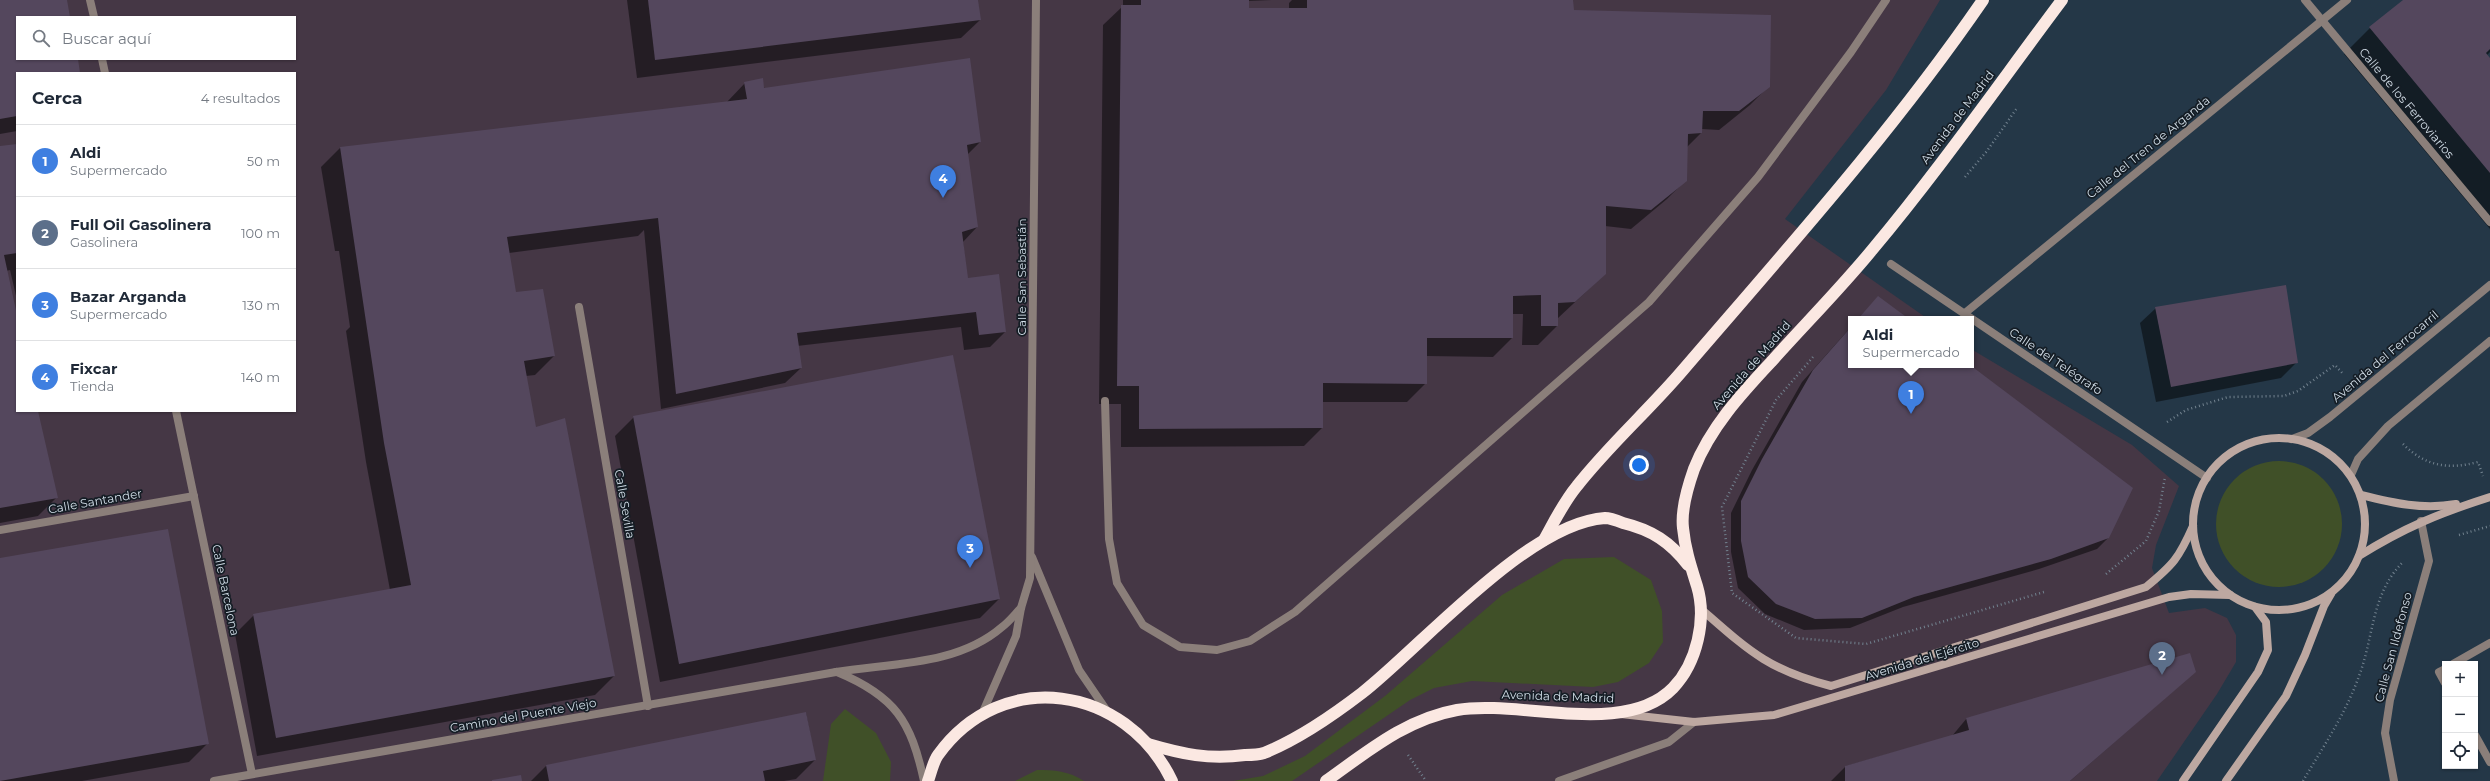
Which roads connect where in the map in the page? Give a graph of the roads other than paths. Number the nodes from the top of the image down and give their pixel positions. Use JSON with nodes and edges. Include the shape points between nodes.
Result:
{"nodes":[{"id":1,"x":90,"y":0,"type":"edge"},
{"id":2,"x":1036,"y":0,"type":"edge"},
{"id":3,"x":1886,"y":0,"type":"edge"},
{"id":4,"x":1983,"y":0,"type":"edge"},
{"id":5,"x":2062,"y":0,"type":"edge"},
{"id":6,"x":2305,"y":0,"type":"edge"},
{"id":7,"x":2347,"y":0,"type":"edge"},
{"id":8,"x":94,"y":16,"type":"edge"},
{"id":9,"x":2322,"y":21,"type":"junction"},
{"id":10,"x":102,"y":60,"type":"edge"},
{"id":11,"x":105,"y":72,"type":"edge"},
{"id":12,"x":2490,"y":222,"type":"edge"},
{"id":13,"x":1891,"y":264,"type":"dead end"},
{"id":14,"x":2490,"y":284,"type":"edge"},
{"id":15,"x":579,"y":307,"type":"dead end"},
{"id":16,"x":1965,"y":313,"type":"junction"},
{"id":17,"x":1969,"y":316,"type":"edge"},
{"id":18,"x":1974,"y":319,"type":"edge"},
{"id":19,"x":2490,"y":341,"type":"edge"},
{"id":20,"x":1104,"y":401,"type":"dead end"},
{"id":21,"x":176,"y":412,"type":"edge"},
{"id":22,"x":2292,"y":439,"type":"junction"},
{"id":23,"x":2351,"y":475,"type":"junction"},
{"id":24,"x":2207,"y":478,"type":"junction"},
{"id":25,"x":2361,"y":495,"type":"junction"},
{"id":26,"x":194,"y":496,"type":"junction"},
{"id":27,"x":2421,"y":521,"type":"junction"},
{"id":28,"x":2193,"y":526,"type":"junction"},
{"id":29,"x":0,"y":530,"type":"edge"},
{"id":30,"x":1544,"y":540,"type":"junction"},
{"id":31,"x":1031,"y":554,"type":"junction"},
{"id":32,"x":2359,"y":556,"type":"junction"},
{"id":33,"x":1690,"y":568,"type":"junction"},
{"id":34,"x":2333,"y":592,"type":"junction"},
{"id":35,"x":2230,"y":595,"type":"junction"},
{"id":36,"x":2255,"y":607,"type":"junction"},
{"id":37,"x":1021,"y":608,"type":"junction"},
{"id":38,"x":1702,"y":609,"type":"junction"},
{"id":39,"x":2490,"y":643,"type":"edge"},
{"id":40,"x":2458,"y":661,"type":"edge"},
{"id":41,"x":836,"y":672,"type":"junction"},
{"id":42,"x":648,"y":706,"type":"junction"},
{"id":43,"x":1617,"y":713,"type":"junction"},
{"id":44,"x":982,"y":714,"type":"junction"},
{"id":45,"x":1110,"y":716,"type":"junction"},
{"id":46,"x":1694,"y":722,"type":"junction"},
{"id":47,"x":2478,"y":740,"type":"edge"},
{"id":48,"x":1148,"y":744,"type":"junction"},
{"id":49,"x":2490,"y":762,"type":"edge"},
{"id":50,"x":252,"y":774,"type":"junction"},
{"id":51,"x":214,"y":781,"type":"edge"},
{"id":52,"x":924,"y":781,"type":"edge"},
{"id":53,"x":928,"y":781,"type":"edge"},
{"id":54,"x":1172,"y":781,"type":"edge"},
{"id":55,"x":1326,"y":781,"type":"edge"},
{"id":56,"x":1559,"y":781,"type":"edge"},
{"id":57,"x":2183,"y":781,"type":"edge"},
{"id":58,"x":2226,"y":781,"type":"edge"},
{"id":59,"x":2394,"y":781,"type":"edge"}],
"edges":[{"from":1,"to":8,"type":"street"},
{"from":2,"to":31,"type":"street","name":"Calle San Sebastián"},
{"from":3,"to":20,"type":"street","via":[[1851,52],[1758,177],[1649,302],[1295,612],[1250,641],[1217,650],[1180,647],[1143,625],[1117,583],[1109,539]]},
{"from":4,"to":30,"type":"highway","via":[[1903,111],[1821,210],[1669,386],[1577,486]]},
{"from":5,"to":33,"type":"highway","name":"Avenida de Madrid","via":[[1872,251],[1742,393],[1716,428],[1694,469],[1685,503],[1682,525]]},
{"from":6,"to":9,"type":"street","name":"Calle de los Ferroviarios"},
{"from":7,"to":9,"type":"street","name":"Calle del Tren de Arganda"},
{"from":9,"to":12,"type":"street","name":"Calle de los Ferroviarios"},
{"from":9,"to":16,"type":"street","name":"Calle del Tren de Arganda"},
{"from":10,"to":11,"type":"street"},
{"from":13,"to":16,"type":"street","name":"Calle del Telégrafo"},
{"from":14,"to":22,"type":"street","name":"Avenida del Ferrocarril","via":[[2330,417],[2308,433]]},
{"from":15,"to":42,"type":"street","name":"Calle Sevilla"},
{"from":16,"to":17,"type":"street","name":"Calle del Telégrafo"},
{"from":18,"to":24,"type":"street","name":"Calle del Telégrafo"},
{"from":19,"to":23,"type":"street","via":[[2388,426],[2358,459]]},
{"from":21,"to":26,"type":"street","name":"Calle Barcelona"},
{"from":22,"to":23,"type":"main road","via":[[2325,451]]},
{"from":22,"to":24,"type":"main road","via":[[2272,438],[2253,442],[2234,451],[2220,462]]},
{"from":23,"to":25,"type":"main road"},
{"from":24,"to":28,"type":"main road","via":[[2194,509]]},
{"from":25,"to":27,"type":"main road","via":[[2410,506],[2440,507],[2490,497]]},
{"from":25,"to":32,"type":"main road","via":[[2365,526]]},
{"from":26,"to":29,"type":"street","name":"Calle Santander"},
{"from":26,"to":50,"type":"street","name":"Calle Barcelona"},
{"from":27,"to":32,"type":"main road"},
{"from":27,"to":59,"type":"street","name":"Calle San Ildefonso","via":[[2429,561],[2390,700],[2385,733]]},
{"from":28,"to":35,"type":"main road","via":[[2202,564],[2214,581]]},
{"from":28,"to":38,"type":"main road","name":"Avenida del Ejército","via":[[2181,554],[2167,570],[2146,586],[1830,686],[1798,678],[1751,653]]},
{"from":30,"to":33,"type":"highway","via":[[1575,525],[1606,518],[1641,527],[1662,538],[1676,550]]},
{"from":30,"to":48,"type":"highway","via":[[1515,559],[1362,693],[1309,730],[1262,753],[1224,758],[1187,756]]},
{"from":31,"to":37,"type":"street","name":"Calle San Sebastián","via":[[1030,578]]},
{"from":31,"to":45,"type":"street","via":[[1079,670]]},
{"from":32,"to":34,"type":"main road","via":[[2348,576]]},
{"from":33,"to":38,"type":"highway","name":"Avenida de Madrid"},
{"from":34,"to":36,"type":"main road","via":[[2319,601],[2287,610]]},
{"from":34,"to":58,"type":"main road","via":[[2324,606],[2286,696]]},
{"from":35,"to":36,"type":"main road"},
{"from":35,"to":46,"type":"main road","name":"Avenida del Ejército","via":[[2191,594],[2169,597],[1774,715]]},
{"from":36,"to":57,"type":"main road","via":[[2266,622],[2268,650],[2258,672]]},
{"from":37,"to":41,"type":"street","name":"Camino del Puente Viejo","via":[[1002,628],[981,642],[951,653],[923,662]]},
{"from":37,"to":44,"type":"street","name":"Calle San Sebastián","via":[[1016,636]]},
{"from":38,"to":43,"type":"highway","name":"Avenida de Madrid","via":[[1695,651],[1674,688],[1658,700]]},
{"from":39,"to":40,"type":"street"},
{"from":41,"to":42,"type":"street","name":"Camino del Puente Viejo"},
{"from":41,"to":52,"type":"street","via":[[872,689],[898,712],[912,737]]},
{"from":42,"to":50,"type":"street","name":"Camino del Puente Viejo"},
{"from":43,"to":46,"type":"main road","name":"Avenida del Ejército","via":[[1657,720]]},
{"from":43,"to":55,"type":"highway","name":"Avenida de Madrid","via":[[1488,706],[1432,715],[1393,734]]},
{"from":44,"to":45,"type":"highway","via":[[1015,701],[1048,696],[1073,699],[1096,707]]},
{"from":44,"to":53,"type":"highway","via":[[963,728],[937,756]]},
{"from":45,"to":48,"type":"highway"},
{"from":46,"to":56,"type":"street","via":[[1668,742]]},
{"from":47,"to":49,"type":"street"},
{"from":48,"to":54,"type":"highway"},
{"from":50,"to":51,"type":"street","name":"Camino del Puente Viejo"}]}
